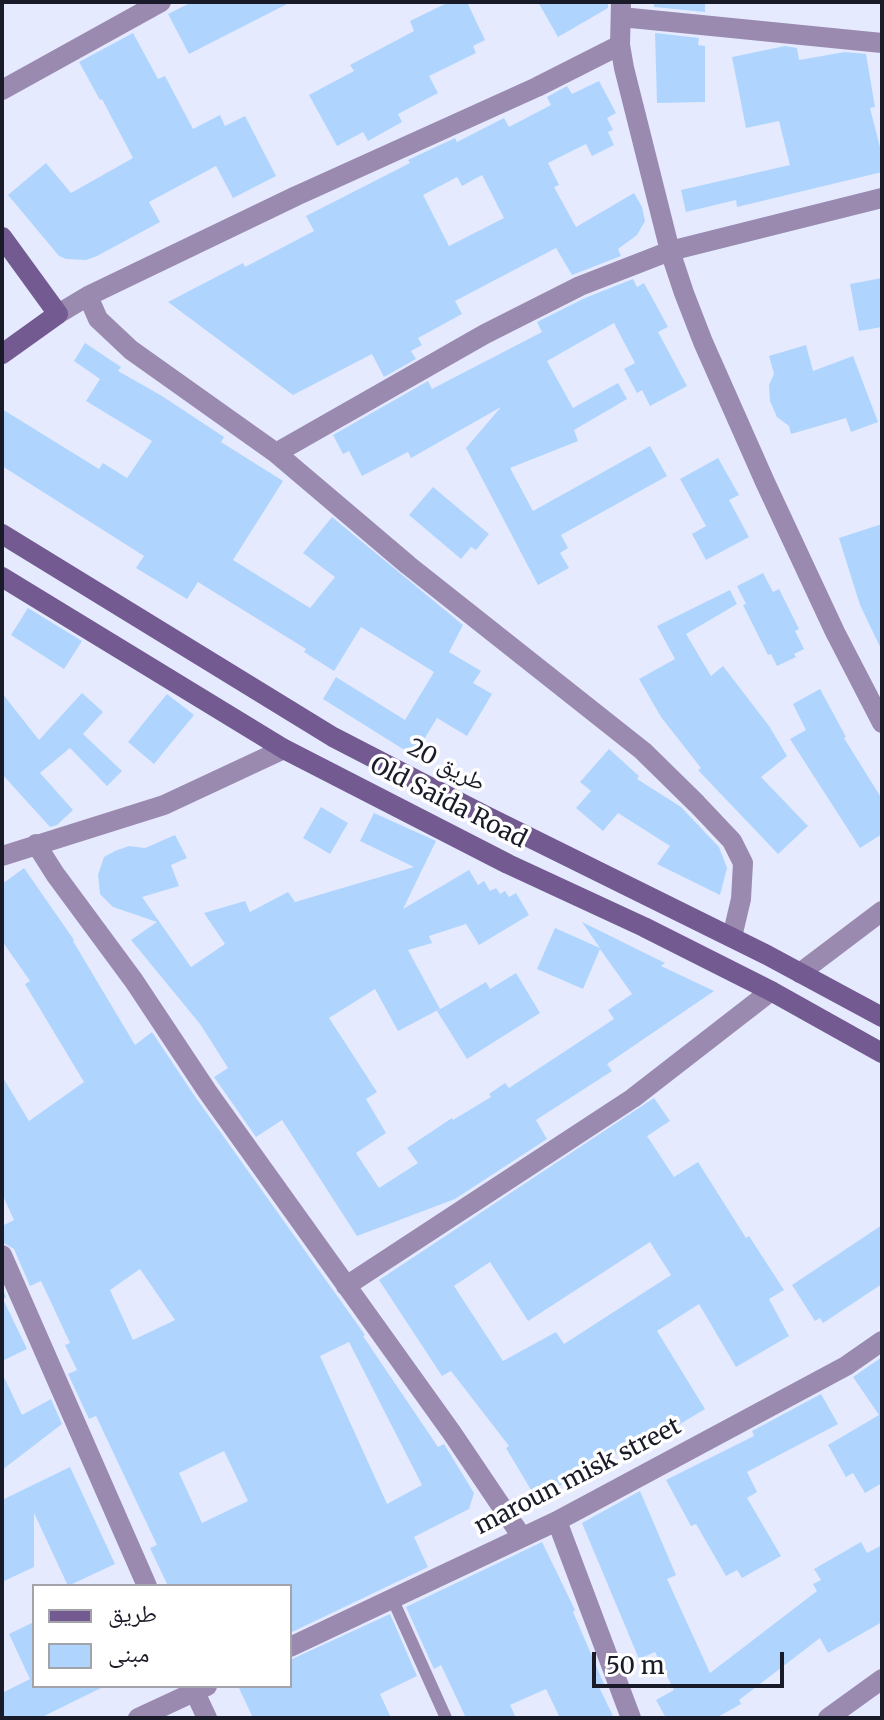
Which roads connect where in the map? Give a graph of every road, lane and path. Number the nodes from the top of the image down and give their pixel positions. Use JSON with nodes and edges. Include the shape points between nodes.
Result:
{"nodes":[{"id":1,"x":161,"y":2,"type":"edge"},
{"id":2,"x":621,"y":10,"type":"edge"},
{"id":3,"x":882,"y":43,"type":"edge"},
{"id":4,"x":620,"y":45,"type":"junction"},
{"id":5,"x":2,"y":90,"type":"edge"},
{"id":6,"x":882,"y":198,"type":"edge"},
{"id":7,"x":2,"y":237,"type":"edge"},
{"id":8,"x":670,"y":251,"type":"junction"},
{"id":9,"x":88,"y":296,"type":"junction"},
{"id":10,"x":58,"y":314,"type":"junction"},
{"id":11,"x":2,"y":354,"type":"edge"},
{"id":12,"x":276,"y":453,"type":"junction"},
{"id":13,"x":2,"y":534,"type":"edge"},
{"id":14,"x":2,"y":577,"type":"edge"},
{"id":15,"x":882,"y":723,"type":"edge"},
{"id":16,"x":284,"y":749,"type":"junction"},
{"id":17,"x":36,"y":844,"type":"junction"},
{"id":18,"x":4,"y":854,"type":"edge"},
{"id":19,"x":882,"y":911,"type":"edge"},
{"id":20,"x":732,"y":937,"type":"junction"},
{"id":21,"x":800,"y":973,"type":"junction"},
{"id":22,"x":771,"y":991,"type":"junction"},
{"id":23,"x":882,"y":1017,"type":"edge"},
{"id":24,"x":882,"y":1053,"type":"edge"},
{"id":25,"x":2,"y":1255,"type":"edge"},
{"id":26,"x":346,"y":1286,"type":"junction"},
{"id":27,"x":882,"y":1341,"type":"edge"},
{"id":28,"x":557,"y":1521,"type":"junction"},
{"id":29,"x":522,"y":1537,"type":"junction"},
{"id":30,"x":146,"y":1584,"type":"edge"},
{"id":31,"x":392,"y":1598,"type":"junction"},
{"id":32,"x":292,"y":1646,"type":"edge"},
{"id":33,"x":882,"y":1679,"type":"edge"},
{"id":34,"x":198,"y":1688,"type":"edge"},
{"id":35,"x":138,"y":1718,"type":"edge"},
{"id":36,"x":207,"y":1718,"type":"edge"},
{"id":37,"x":446,"y":1718,"type":"edge"},
{"id":38,"x":631,"y":1718,"type":"edge"},
{"id":39,"x":828,"y":1718,"type":"edge"}],
"edges":[{"from":1,"to":5,"type":"street"},
{"from":2,"to":3,"type":"street"},
{"from":2,"to":4,"type":"street"},
{"from":4,"to":8,"type":"street"},
{"from":4,"to":9,"type":"street"},
{"from":6,"to":8,"type":"street"},
{"from":7,"to":10,"type":"main road"},
{"from":8,"to":12,"type":"street","via":[[580,286],[485,334]]},
{"from":8,"to":15,"type":"street","via":[[746,442]]},
{"from":9,"to":10,"type":"street"},
{"from":9,"to":12,"type":"street","via":[[98,319],[131,350]]},
{"from":10,"to":11,"type":"main road"},
{"from":12,"to":20,"type":"street","via":[[632,742],[724,831],[738,849],[744,871]]},
{"from":13,"to":20,"type":"main road","name":"طريق 20","via":[[333,737]]},
{"from":14,"to":16,"type":"main road","name":"Old Saida Road"},
{"from":16,"to":17,"type":"street","via":[[164,805]]},
{"from":16,"to":22,"type":"main road","name":"Old Saida Road"},
{"from":17,"to":18,"type":"street"},
{"from":17,"to":26,"type":"street"},
{"from":19,"to":21,"type":"street"},
{"from":20,"to":21,"type":"main road","name":"طريق 20"},
{"from":21,"to":23,"type":"main road","name":"طريق 20"},
{"from":22,"to":24,"type":"main road","name":"Old Saida Road"},
{"from":22,"to":26,"type":"street","via":[[633,1098]]},
{"from":25,"to":30,"type":"street"},
{"from":26,"to":29,"type":"street"},
{"from":27,"to":28,"type":"street","name":"maroun misk street","via":[[846,1366]]},
{"from":28,"to":29,"type":"street","name":"maroun misk street"},
{"from":28,"to":38,"type":"street"},
{"from":29,"to":31,"type":"street","name":"maroun misk street"},
{"from":31,"to":32,"type":"street","name":"maroun misk street"},
{"from":31,"to":37,"type":"lane"},
{"from":33,"to":39,"type":"street"},
{"from":34,"to":35,"type":"street"},
{"from":34,"to":36,"type":"street"}]}
